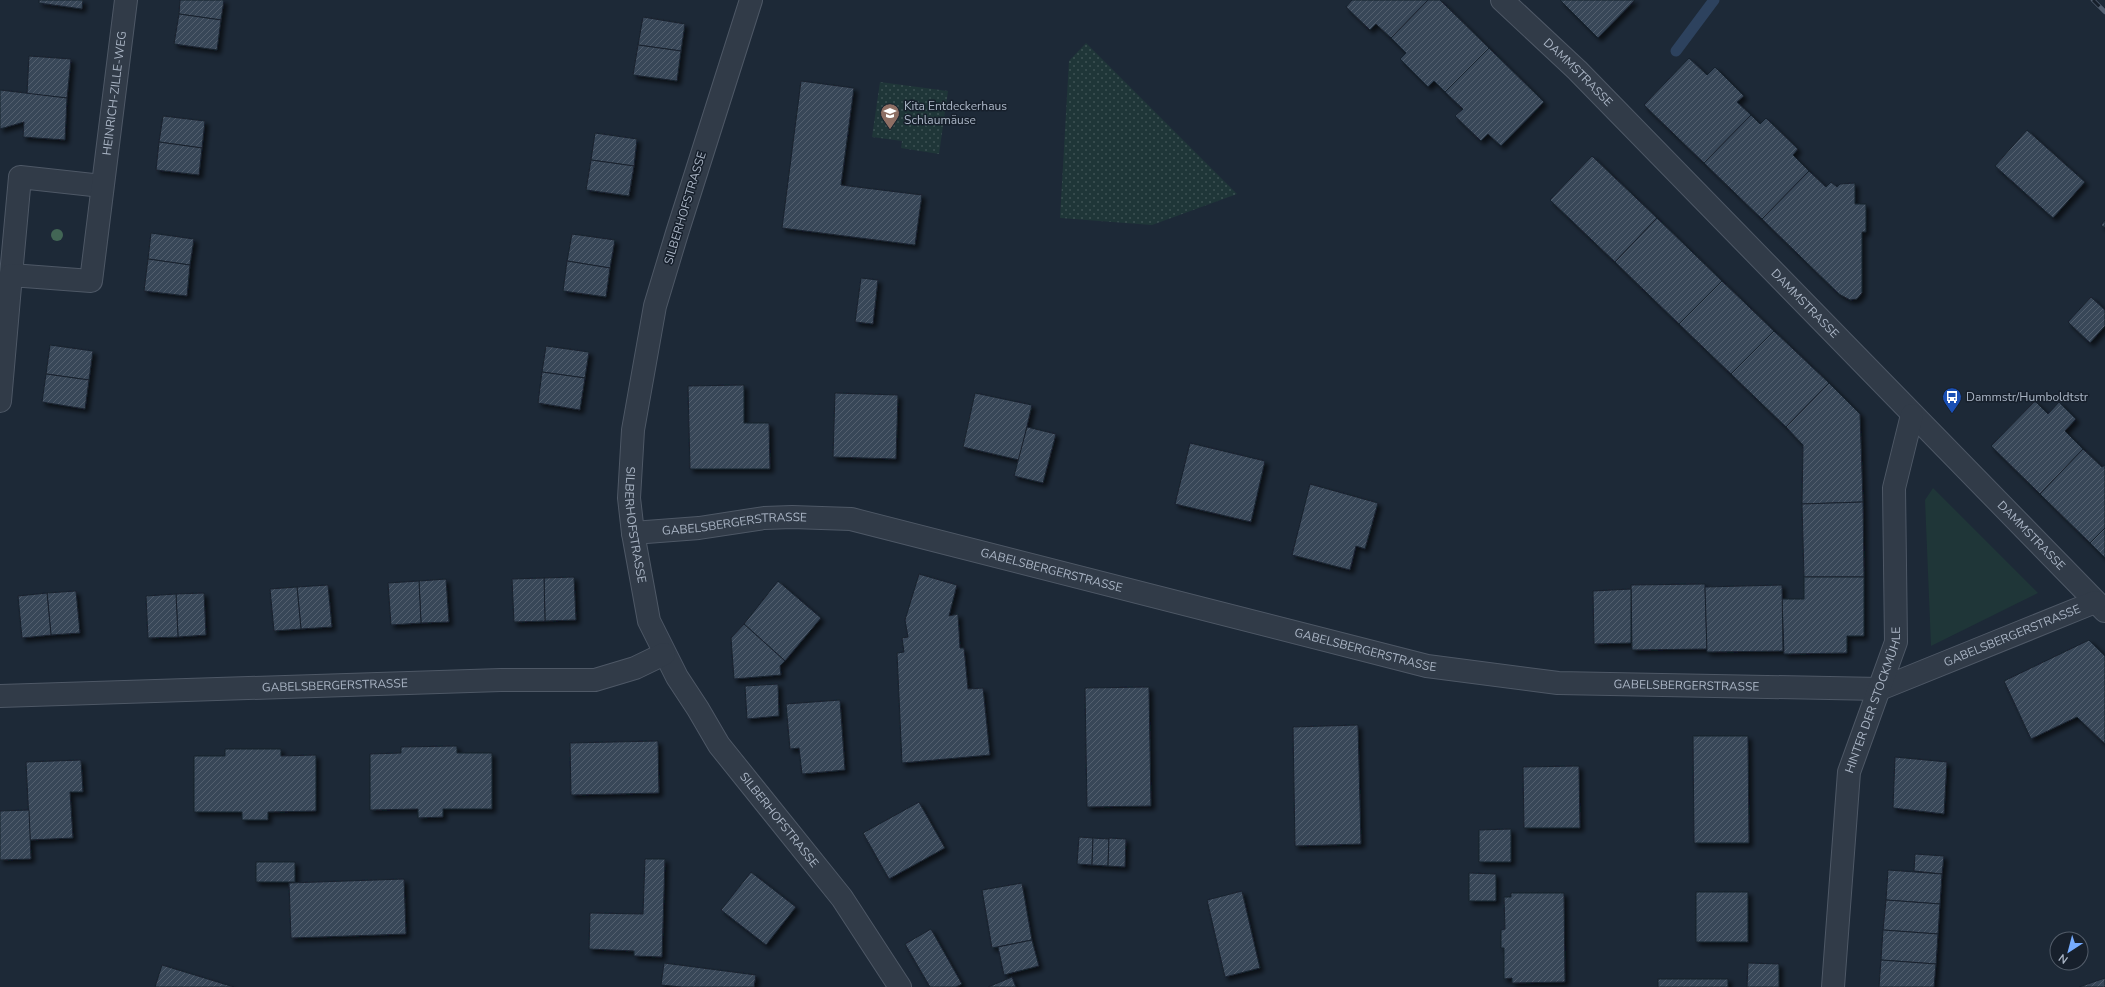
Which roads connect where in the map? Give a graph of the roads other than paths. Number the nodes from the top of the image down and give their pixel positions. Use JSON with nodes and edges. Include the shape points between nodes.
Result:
{"nodes":[{"id":1,"x":126,"y":0,"type":"edge"},
{"id":2,"x":751,"y":0,"type":"edge"},
{"id":3,"x":1502,"y":0,"type":"edge"},
{"id":4,"x":102,"y":186,"type":"junction"},
{"id":5,"x":11,"y":275,"type":"junction"},
{"id":6,"x":0,"y":401,"type":"edge"},
{"id":7,"x":1912,"y":415,"type":"junction"},
{"id":8,"x":633,"y":533,"type":"junction"},
{"id":9,"x":2100,"y":606,"type":"edge"},
{"id":10,"x":664,"y":654,"type":"junction"},
{"id":11,"x":1880,"y":689,"type":"junction"},
{"id":12,"x":0,"y":696,"type":"edge"},
{"id":13,"x":900,"y":987,"type":"edge"},
{"id":14,"x":1833,"y":987,"type":"edge"}],
"edges":[{"from":1,"to":4,"type":"street","name":"HEINRICH-ZILLE-WEG"},
{"from":2,"to":8,"type":"street","name":"SILBERHOFSTRASSE","via":[[655,306],[633,430],[630,498]]},
{"from":3,"to":7,"type":"street","name":"DAMMSTRASSE","via":[[1577,70]]},
{"from":4,"to":5,"type":"street","name":"HEINRICH-ZILLE-WEG","via":[[91,281]]},
{"from":4,"to":5,"type":"street","via":[[20,177]]},
{"from":5,"to":6,"type":"street"},
{"from":7,"to":9,"type":"street","name":"DAMMSTRASSE"},
{"from":7,"to":11,"type":"street","name":"HINTER DER STOCKMÜHLE","via":[[1894,488],[1896,642]]},
{"from":8,"to":10,"type":"street","name":"SILBERHOFSTRASSE","via":[[649,621]]},
{"from":8,"to":11,"type":"street","name":"GABELSBERGERSTRASSE","via":[[699,528],[764,518],[851,519],[1427,666],[1558,683]]},
{"from":9,"to":11,"type":"street","name":"GABELSBERGERSTRASSE"},
{"from":10,"to":12,"type":"street","name":"GABELSBERGERSTRASSE","via":[[630,670],[595,680],[494,680]]},
{"from":10,"to":13,"type":"street","name":"SILBERHOFSTRASSE","via":[[719,745],[842,898]]},
{"from":11,"to":14,"type":"street","name":"HINTER DER STOCKMÜHLE","via":[[1849,772]]}]}
